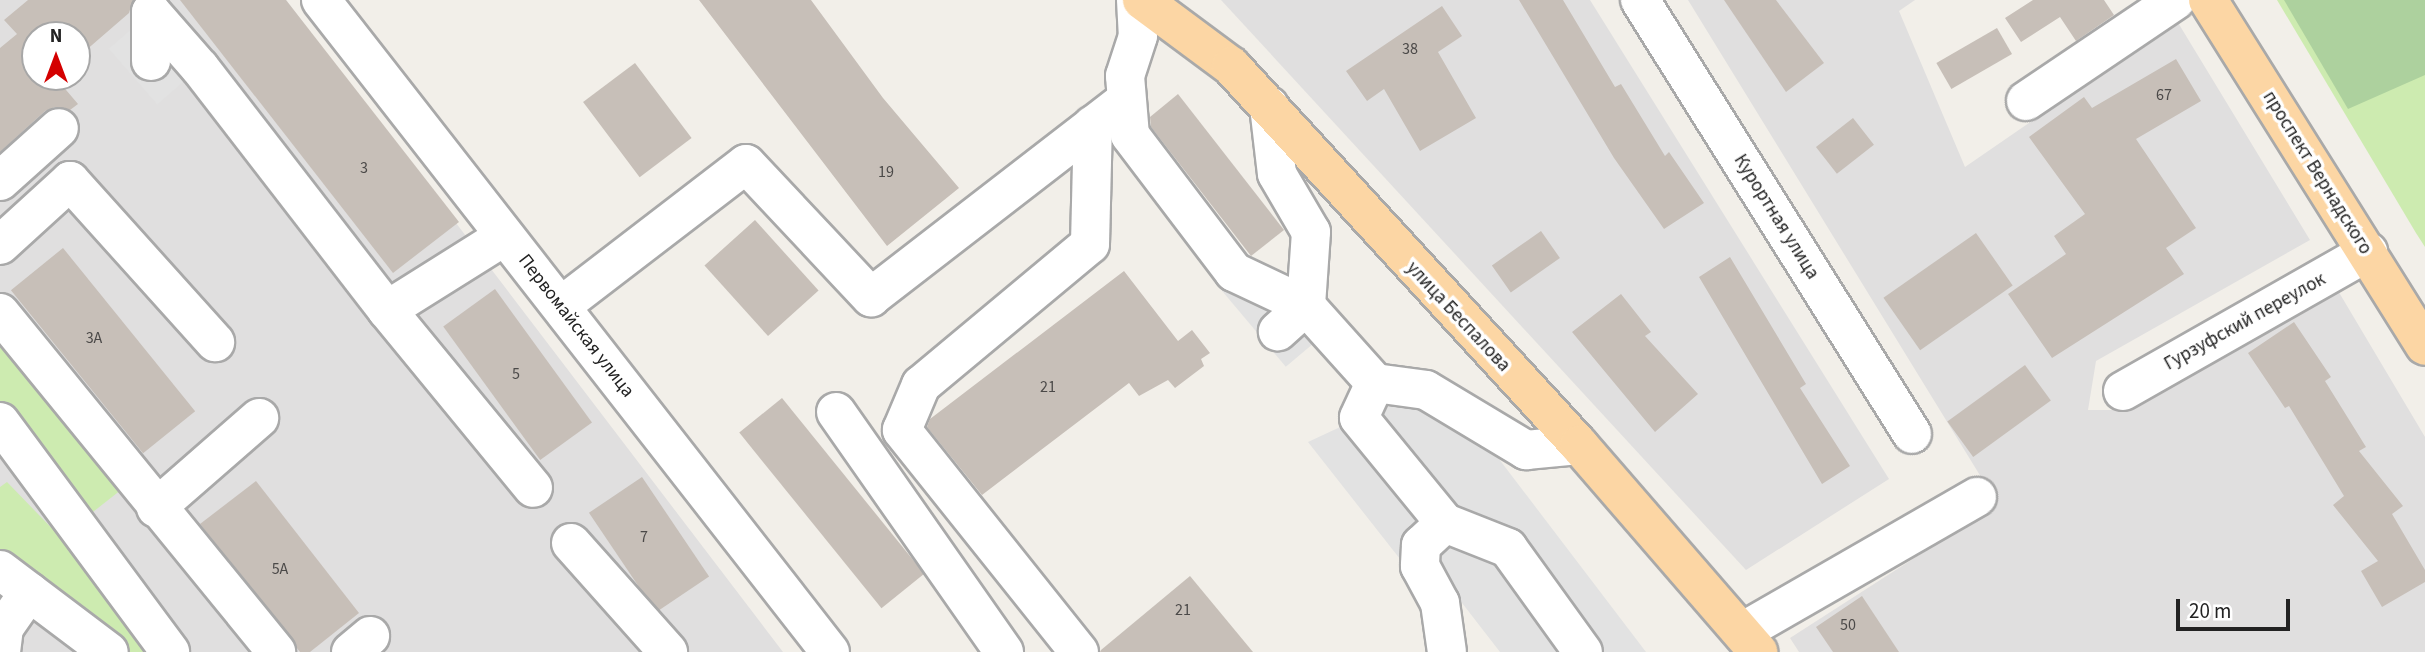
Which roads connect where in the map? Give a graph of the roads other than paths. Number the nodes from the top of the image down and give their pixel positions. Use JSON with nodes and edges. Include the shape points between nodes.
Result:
{"nodes":[{"id":1,"x":321,"y":0,"type":"edge"},
{"id":2,"x":1139,"y":0,"type":"edge"},
{"id":3,"x":1640,"y":0,"type":"edge"},
{"id":4,"x":2176,"y":0,"type":"edge"},
{"id":5,"x":2208,"y":0,"type":"edge"},
{"id":6,"x":151,"y":61,"type":"dead end"},
{"id":7,"x":1125,"y":101,"type":"junction"},
{"id":8,"x":2026,"y":101,"type":"dead end"},
{"id":9,"x":1269,"y":106,"type":"junction"},
{"id":10,"x":1093,"y":125,"type":"junction"},
{"id":11,"x":59,"y":128,"type":"dead end"},
{"id":12,"x":0,"y":181,"type":"edge"},
{"id":13,"x":505,"y":236,"type":"junction"},
{"id":14,"x":0,"y":245,"type":"edge"},
{"id":15,"x":2368,"y":252,"type":"junction"},
{"id":16,"x":561,"y":306,"type":"junction"},
{"id":17,"x":1306,"y":306,"type":"junction"},
{"id":18,"x":387,"y":310,"type":"junction"},
{"id":19,"x":0,"y":313,"type":"edge"},
{"id":20,"x":1278,"y":331,"type":"dead end"},
{"id":21,"x":215,"y":342,"type":"dead end"},
{"id":22,"x":2425,"y":346,"type":"edge"},
{"id":23,"x":1375,"y":383,"type":"junction"},
{"id":24,"x":2123,"y":391,"type":"dead end"},
{"id":25,"x":836,"y":412,"type":"dead end"},
{"id":26,"x":259,"y":418,"type":"dead end"},
{"id":27,"x":0,"y":422,"type":"edge"},
{"id":28,"x":1912,"y":434,"type":"dead end"},
{"id":29,"x":1579,"y":445,"type":"junction"},
{"id":30,"x":533,"y":488,"type":"dead end"},
{"id":31,"x":1978,"y":497,"type":"dead end"},
{"id":32,"x":156,"y":508,"type":"junction"},
{"id":33,"x":1445,"y":523,"type":"junction"},
{"id":34,"x":571,"y":543,"type":"dead end"},
{"id":35,"x":14,"y":581,"type":"edge"},
{"id":36,"x":1750,"y":642,"type":"edge"},
{"id":37,"x":1,"y":652,"type":"edge"},
{"id":38,"x":109,"y":652,"type":"edge"},
{"id":39,"x":170,"y":652,"type":"edge"},
{"id":40,"x":276,"y":652,"type":"edge"},
{"id":41,"x":668,"y":652,"type":"edge"},
{"id":42,"x":830,"y":652,"type":"edge"},
{"id":43,"x":1004,"y":652,"type":"edge"},
{"id":44,"x":1079,"y":652,"type":"edge"},
{"id":45,"x":1447,"y":652,"type":"edge"},
{"id":46,"x":1583,"y":652,"type":"edge"}],
"edges":[{"from":1,"to":13,"type":"street","name":"Первомайская улица"},
{"from":2,"to":7,"type":"street","via":[[1138,36],[1125,76]]},
{"from":2,"to":9,"type":"main road","name":"улица Беспалова","via":[[1210,48]]},
{"from":3,"to":28,"type":"street","name":"Курортная улица"},
{"from":4,"to":8,"type":"street"},
{"from":5,"to":15,"type":"main road","name":"проспект Вернадского"},
{"from":6,"to":18,"type":"street","via":[[151,12],[200,68]]},
{"from":7,"to":10,"type":"street"},
{"from":7,"to":17,"type":"street","via":[[1130,135],[1234,272]]},
{"from":9,"to":17,"type":"street","via":[[1277,174],[1311,232]]},
{"from":9,"to":29,"type":"main road","name":"улица Беспалова","via":[[1426,284]]},
{"from":10,"to":16,"type":"street","via":[[871,297],[746,164]]},
{"from":10,"to":44,"type":"street","via":[[1090,244],[921,385],[902,430]]},
{"from":11,"to":12,"type":"street"},
{"from":13,"to":16,"type":"street","name":"Первомайская улица"},
{"from":13,"to":18,"type":"street"},
{"from":14,"to":21,"type":"street","via":[[70,181]]},
{"from":15,"to":22,"type":"main road","name":"проспект Вернадского"},
{"from":15,"to":24,"type":"street","name":"Гурзуфский переулок"},
{"from":16,"to":42,"type":"street","name":"Первомайская улица"},
{"from":17,"to":20,"type":"street"},
{"from":17,"to":23,"type":"street"},
{"from":18,"to":30,"type":"street"},
{"from":19,"to":32,"type":"street"},
{"from":23,"to":29,"type":"street","via":[[1426,390],[1526,450]]},
{"from":23,"to":33,"type":"street","via":[[1359,418]]},
{"from":25,"to":43,"type":"street"},
{"from":26,"to":32,"type":"street"},
{"from":27,"to":39,"type":"street"},
{"from":29,"to":36,"type":"main road","name":"улица Беспалова"},
{"from":31,"to":36,"type":"street"},
{"from":32,"to":40,"type":"street"},
{"from":33,"to":45,"type":"street","via":[[1420,545],[1420,566],[1440,603]]},
{"from":33,"to":46,"type":"street","via":[[1508,548]]},
{"from":34,"to":41,"type":"street"},
{"from":35,"to":37,"type":"street"},
{"from":35,"to":38,"type":"street"}]}
